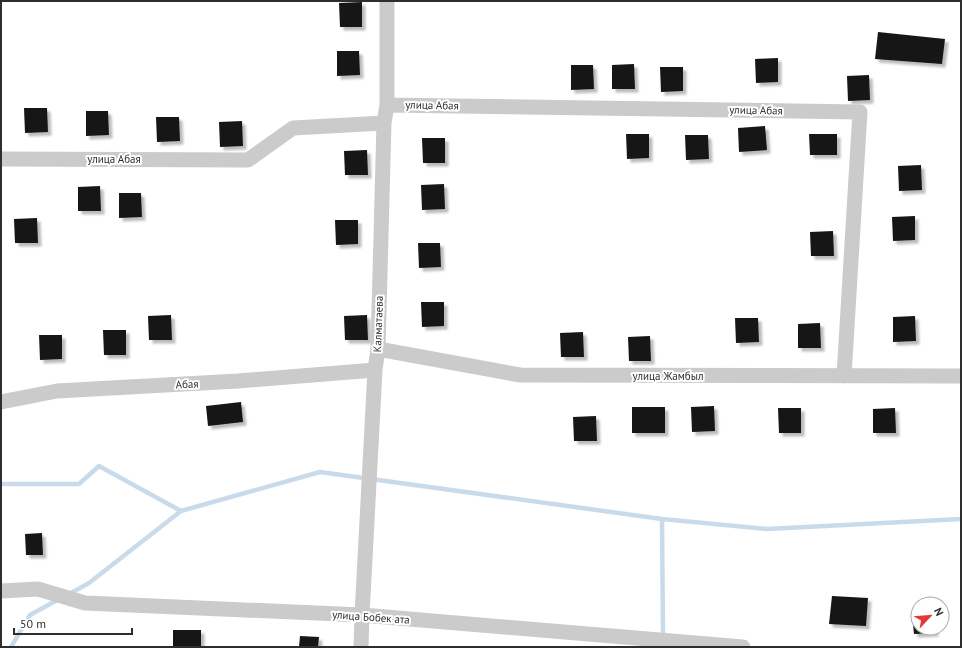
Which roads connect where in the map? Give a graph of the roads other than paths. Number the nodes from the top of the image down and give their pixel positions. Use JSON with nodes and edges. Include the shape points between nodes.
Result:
{"nodes":[{"id":1,"x":387,"y":1,"type":"edge"},
{"id":2,"x":387,"y":105,"type":"junction"},
{"id":3,"x":384,"y":123,"type":"junction"},
{"id":4,"x":1,"y":159,"type":"edge"},
{"id":5,"x":378,"y":349,"type":"junction"},
{"id":6,"x":375,"y":370,"type":"junction"},
{"id":7,"x":844,"y":376,"type":"junction"},
{"id":8,"x":961,"y":376,"type":"edge"},
{"id":9,"x":1,"y":402,"type":"edge"},
{"id":10,"x":1,"y":591,"type":"edge"},
{"id":11,"x":362,"y":615,"type":"junction"},
{"id":12,"x":361,"y":647,"type":"edge"},
{"id":13,"x":743,"y":647,"type":"edge"}],
"edges":[{"from":1,"to":2,"type":"street","name":"Калматаева"},
{"from":2,"to":3,"type":"street","name":"Калматаева"},
{"from":2,"to":7,"type":"street","name":"улица Абая","via":[[860,112]]},
{"from":3,"to":4,"type":"street","name":"улица Абая","via":[[294,128],[248,160]]},
{"from":3,"to":5,"type":"street","name":"Калматаева"},
{"from":5,"to":6,"type":"street","name":"Калматаева"},
{"from":5,"to":7,"type":"street","name":"улица Жамбыл","via":[[520,375]]},
{"from":6,"to":9,"type":"street","name":"Абая","via":[[246,381],[57,392]]},
{"from":6,"to":11,"type":"street","name":"Калматаева"},
{"from":7,"to":8,"type":"street","name":"улица Жамбыл"},
{"from":10,"to":11,"type":"street","name":"улица Бобек ата","via":[[38,589],[85,603]]},
{"from":11,"to":12,"type":"street","name":"Калматаева"},
{"from":11,"to":13,"type":"street","name":"улица Бобек ата"}]}
